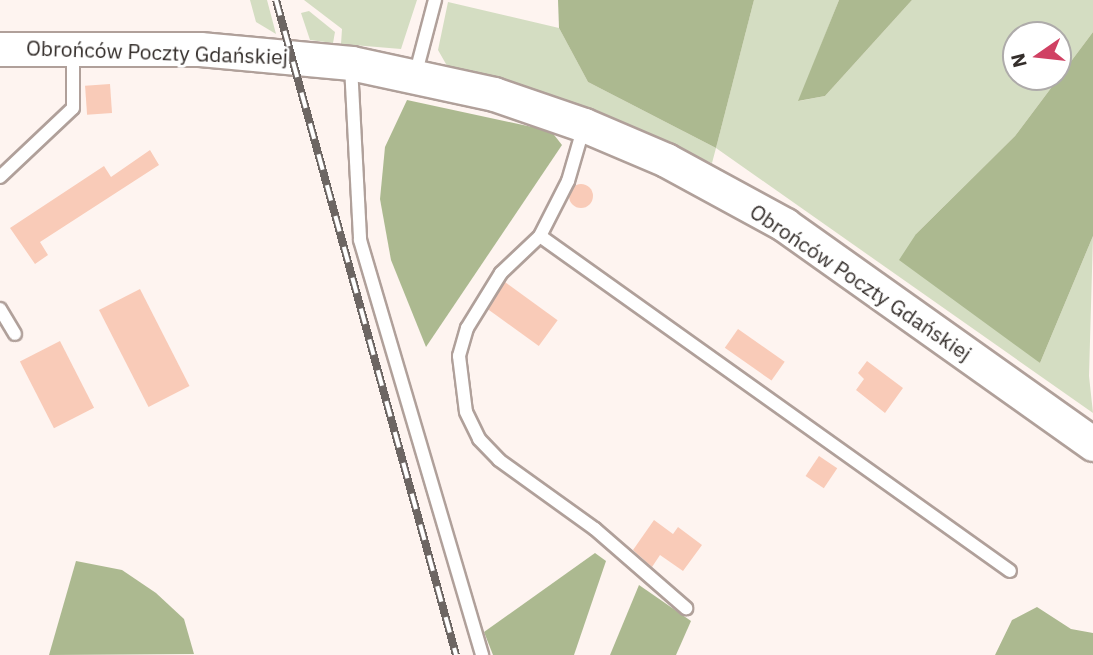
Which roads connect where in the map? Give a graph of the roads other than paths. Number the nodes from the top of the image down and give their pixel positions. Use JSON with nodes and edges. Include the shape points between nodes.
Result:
{"nodes":[{"id":1,"x":435,"y":0,"type":"edge"},
{"id":2,"x":0,"y":48,"type":"edge"},
{"id":3,"x":73,"y":48,"type":"junction"},
{"id":4,"x":351,"y":63,"type":"junction"},
{"id":5,"x":415,"y":76,"type":"junction"},
{"id":6,"x":584,"y":125,"type":"junction"},
{"id":7,"x":0,"y":177,"type":"edge"},
{"id":8,"x":540,"y":236,"type":"junction"},
{"id":9,"x":0,"y":309,"type":"edge"},
{"id":10,"x":15,"y":334,"type":"dead end"},
{"id":11,"x":1093,"y":444,"type":"edge"},
{"id":12,"x":1010,"y":572,"type":"dead end"},
{"id":13,"x":686,"y":608,"type":"dead end"},
{"id":14,"x":482,"y":655,"type":"edge"}],
"edges":[{"from":1,"to":5,"type":"lane"},
{"from":2,"to":3,"type":"main road","name":"Obrońców Poczty Gdańskiej"},
{"from":3,"to":4,"type":"main road","name":"Obrońców Poczty Gdańskiej","via":[[200,49]]},
{"from":3,"to":7,"type":"lane","via":[[73,108]]},
{"from":4,"to":5,"type":"main road","name":"Obrońców Poczty Gdańskiej"},
{"from":4,"to":14,"type":"lane","via":[[360,240]]},
{"from":5,"to":6,"type":"main road","name":"Obrońców Poczty Gdańskiej","via":[[494,94]]},
{"from":6,"to":8,"type":"lane","via":[[568,181]]},
{"from":6,"to":11,"type":"main road","name":"Obrońców Poczty Gdańskiej","via":[[666,160],[785,225]]},
{"from":8,"to":12,"type":"lane"},
{"from":8,"to":13,"type":"lane","via":[[501,273],[467,328],[459,356],[466,412],[479,439],[499,460],[595,529]]},
{"from":9,"to":10,"type":"lane"}]}
